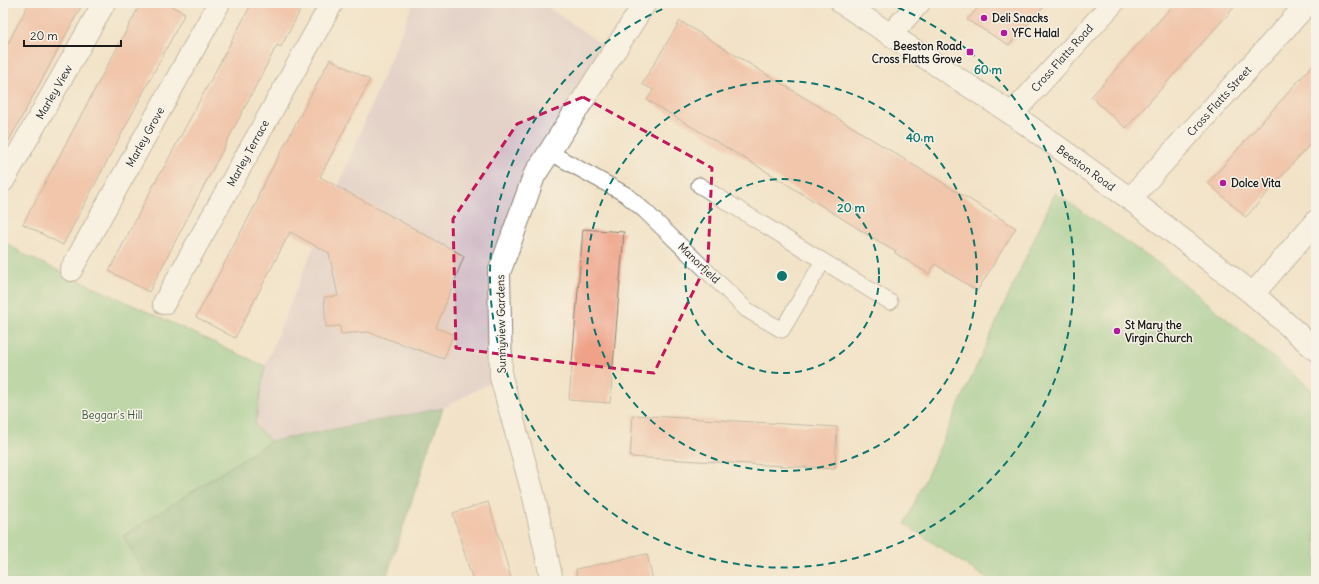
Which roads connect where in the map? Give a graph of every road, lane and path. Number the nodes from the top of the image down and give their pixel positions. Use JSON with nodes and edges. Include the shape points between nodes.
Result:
{"nodes":[{"id":1,"x":104,"y":3,"type":"edge"},
{"id":2,"x":219,"y":3,"type":"edge"},
{"id":3,"x":332,"y":3,"type":"edge"},
{"id":4,"x":645,"y":3,"type":"edge"},
{"id":5,"x":842,"y":3,"type":"edge"},
{"id":6,"x":919,"y":3,"type":"edge"},
{"id":7,"x":1112,"y":3,"type":"edge"},
{"id":8,"x":1308,"y":3,"type":"edge"},
{"id":9,"x":891,"y":34,"type":"junction"},
{"id":10,"x":1012,"y":114,"type":"junction"},
{"id":11,"x":549,"y":152,"type":"junction"},
{"id":12,"x":3,"y":181,"type":"edge"},
{"id":13,"x":699,"y":184,"type":"dead end"},
{"id":14,"x":1130,"y":199,"type":"junction"},
{"id":15,"x":1316,"y":221,"type":"edge"},
{"id":16,"x":823,"y":261,"type":"junction"},
{"id":17,"x":71,"y":270,"type":"dead end"},
{"id":18,"x":1254,"y":294,"type":"junction"},
{"id":19,"x":890,"y":302,"type":"dead end"},
{"id":20,"x":164,"y":303,"type":"dead end"},
{"id":21,"x":1316,"y":350,"type":"edge"},
{"id":22,"x":552,"y":581,"type":"edge"}],
"edges":[{"from":1,"to":12,"type":"street","name":"Marley View"},
{"from":2,"to":17,"type":"street","name":"Marley Grove"},
{"from":3,"to":20,"type":"street","name":"Marley Terrace"},
{"from":4,"to":11,"type":"street","name":"Sunnyview Gardens"},
{"from":5,"to":9,"type":"street","name":"Beeston Road"},
{"from":6,"to":9,"type":"street"},
{"from":7,"to":10,"type":"street","name":"Cross Flatts Road"},
{"from":8,"to":14,"type":"street","name":"Cross Flatts Street"},
{"from":9,"to":10,"type":"street","name":"Beeston Road"},
{"from":10,"to":14,"type":"street","name":"Beeston Road"},
{"from":11,"to":16,"type":"lane","name":"Manorfield","via":[[625,194],[747,310],[782,330]]},
{"from":11,"to":22,"type":"street","name":"Sunnyview Gardens","via":[[534,176],[499,273],[502,377],[534,497]]},
{"from":13,"to":16,"type":"lane"},
{"from":14,"to":18,"type":"street","name":"Beeston Road"},
{"from":15,"to":18,"type":"street"},
{"from":16,"to":19,"type":"lane"},
{"from":18,"to":21,"type":"street","name":"Beeston Road"}]}
